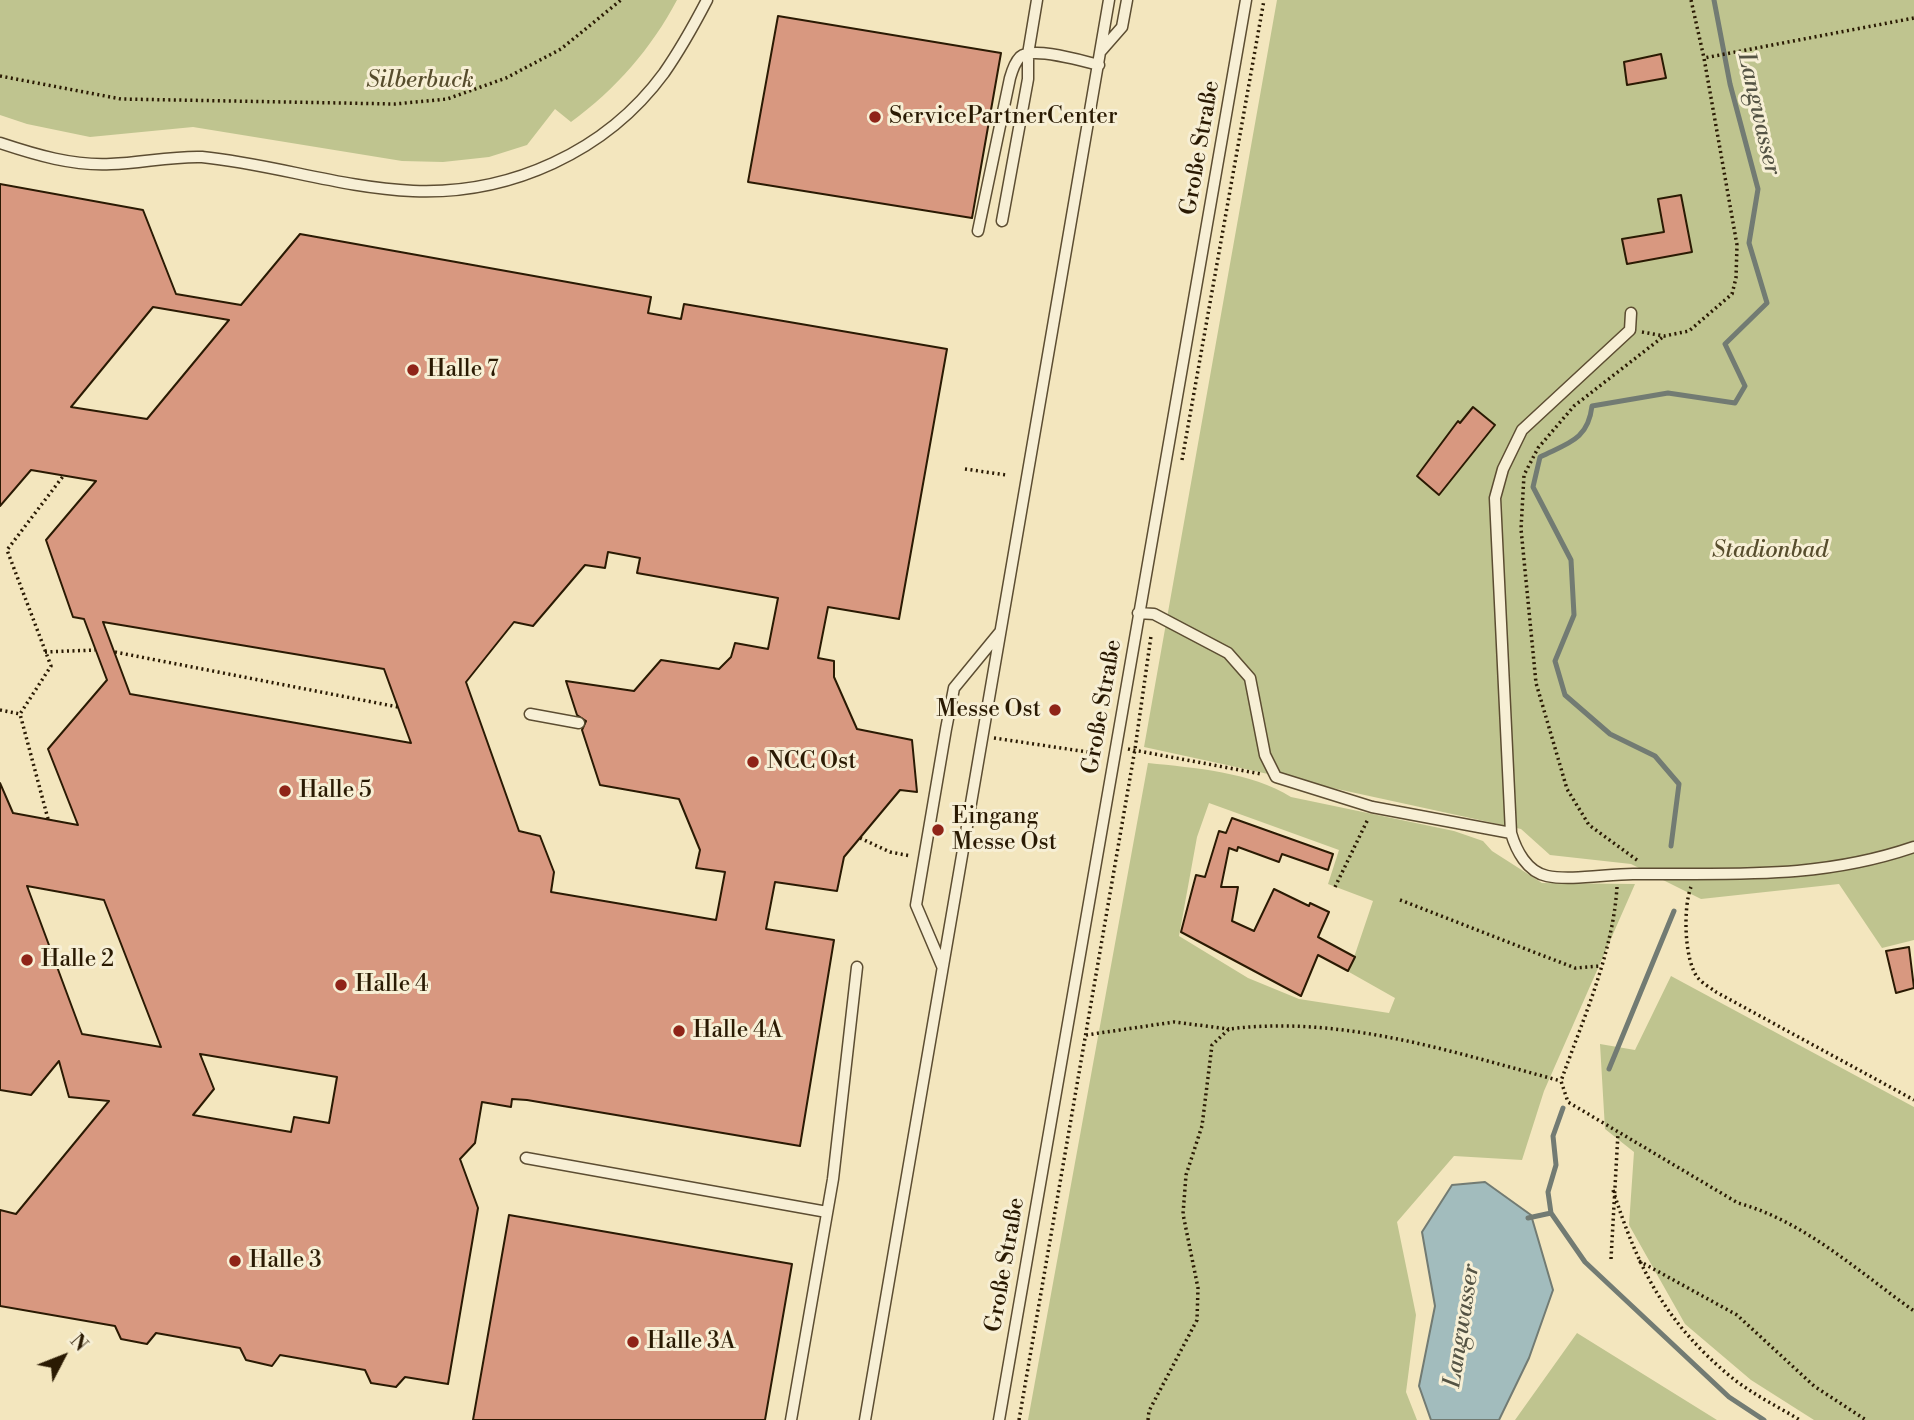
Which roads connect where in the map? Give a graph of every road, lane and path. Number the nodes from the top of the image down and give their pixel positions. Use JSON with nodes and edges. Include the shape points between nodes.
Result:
{"nodes":[{"id":1,"x":621,"y":0,"type":"edge"},
{"id":2,"x":707,"y":0,"type":"edge"},
{"id":3,"x":1037,"y":0,"type":"edge"},
{"id":4,"x":1109,"y":0,"type":"edge"},
{"id":5,"x":1127,"y":0,"type":"edge"},
{"id":6,"x":1246,"y":0,"type":"edge"},
{"id":7,"x":1264,"y":0,"type":"edge"},
{"id":8,"x":1691,"y":0,"type":"edge"},
{"id":9,"x":1914,"y":18,"type":"edge"},
{"id":10,"x":1101,"y":51,"type":"junction"},
{"id":11,"x":1028,"y":54,"type":"junction"},
{"id":12,"x":1704,"y":58,"type":"junction"},
{"id":13,"x":1098,"y":65,"type":"junction"},
{"id":14,"x":0,"y":76,"type":"edge"},
{"id":15,"x":0,"y":143,"type":"edge"},
{"id":16,"x":1002,"y":221,"type":"dead end"},
{"id":17,"x":978,"y":230,"type":"dead end"},
{"id":18,"x":1631,"y":313,"type":"dead end"},
{"id":19,"x":1630,"y":330,"type":"junction"},
{"id":20,"x":1664,"y":336,"type":"junction"},
{"id":21,"x":1181,"y":464,"type":"dead end"},
{"id":22,"x":965,"y":468,"type":"dead end"},
{"id":23,"x":64,"y":475,"type":"dead end"},
{"id":24,"x":1006,"y":475,"type":"dead end"},
{"id":25,"x":1138,"y":613,"type":"junction"},
{"id":26,"x":1154,"y":614,"type":"junction"},
{"id":27,"x":1000,"y":631,"type":"junction"},
{"id":28,"x":96,"y":650,"type":"dead end"},
{"id":29,"x":45,"y":652,"type":"junction"},
{"id":30,"x":115,"y":652,"type":"dead end"},
{"id":31,"x":398,"y":707,"type":"dead end"},
{"id":32,"x":0,"y":710,"type":"edge"},
{"id":33,"x":20,"y":714,"type":"junction"},
{"id":34,"x":530,"y":714,"type":"dead end"},
{"id":35,"x":579,"y":723,"type":"dead end"},
{"id":36,"x":982,"y":736,"type":"junction"},
{"id":37,"x":1135,"y":749,"type":"junction"},
{"id":38,"x":1114,"y":752,"type":"junction"},
{"id":39,"x":1276,"y":777,"type":"junction"},
{"id":40,"x":1372,"y":807,"type":"junction"},
{"id":41,"x":48,"y":819,"type":"dead end"},
{"id":42,"x":1511,"y":833,"type":"junction"},
{"id":43,"x":860,"y":838,"type":"dead end"},
{"id":44,"x":1914,"y":847,"type":"edge"},
{"id":45,"x":912,"y":857,"type":"dead end"},
{"id":46,"x":1618,"y":874,"type":"junction"},
{"id":47,"x":1648,"y":874,"type":"junction"},
{"id":48,"x":1695,"y":875,"type":"junction"},
{"id":49,"x":1335,"y":887,"type":"dead end"},
{"id":50,"x":1399,"y":900,"type":"dead end"},
{"id":51,"x":1600,"y":966,"type":"junction"},
{"id":52,"x":857,"y":967,"type":"dead end"},
{"id":53,"x":943,"y":967,"type":"junction"},
{"id":54,"x":1229,"y":1029,"type":"junction"},
{"id":55,"x":1086,"y":1035,"type":"junction"},
{"id":56,"x":1561,"y":1081,"type":"junction"},
{"id":57,"x":1914,"y":1100,"type":"edge"},
{"id":58,"x":1618,"y":1133,"type":"junction"},
{"id":59,"x":526,"y":1158,"type":"dead end"},
{"id":60,"x":1613,"y":1190,"type":"junction"},
{"id":61,"x":827,"y":1212,"type":"junction"},
{"id":62,"x":1611,"y":1259,"type":"dead end"},
{"id":63,"x":1637,"y":1260,"type":"junction"},
{"id":64,"x":1914,"y":1311,"type":"edge"},
{"id":65,"x":791,"y":1420,"type":"edge"},
{"id":66,"x":865,"y":1420,"type":"edge"},
{"id":67,"x":999,"y":1420,"type":"edge"},
{"id":68,"x":1019,"y":1420,"type":"edge"},
{"id":69,"x":1148,"y":1420,"type":"edge"},
{"id":70,"x":1800,"y":1420,"type":"edge"},
{"id":71,"x":1866,"y":1420,"type":"edge"}],
"edges":[{"from":1,"to":14,"type":"path","via":[[561,49],[506,78],[447,99],[395,104],[121,99]]},
{"from":2,"to":15,"type":"lane","via":[[663,74],[633,109],[554,164],[500,183],[412,191],[202,157],[73,162]]},
{"from":3,"to":11,"type":"lane"},
{"from":4,"to":10,"type":"lane"},
{"from":5,"to":10,"type":"lane","via":[[1122,27]]},
{"from":6,"to":25,"type":"lane","name":"Große Straße"},
{"from":7,"to":21,"type":"path"},
{"from":8,"to":12,"type":"path"},
{"from":9,"to":12,"type":"path"},
{"from":10,"to":13,"type":"lane"},
{"from":11,"to":13,"type":"lane"},
{"from":11,"to":16,"type":"lane","via":[[1028,79]]},
{"from":11,"to":17,"type":"lane","via":[[1016,64],[1010,78]]},
{"from":12,"to":20,"type":"path","via":[[1737,245],[1736,278],[1732,294],[1689,331]]},
{"from":13,"to":27,"type":"lane"},
{"from":18,"to":19,"type":"lane"},
{"from":19,"to":20,"type":"path"},
{"from":19,"to":42,"type":"lane","via":[[1521,430],[1495,498]]},
{"from":20,"to":47,"type":"path","via":[[1574,406],[1538,448],[1524,475],[1521,529],[1536,683],[1567,789],[1589,825],[1638,861]]},
{"from":22,"to":24,"type":"path"},
{"from":23,"to":29,"type":"path","via":[[7,550]]},
{"from":25,"to":26,"type":"lane"},
{"from":25,"to":38,"type":"lane","name":"Große Straße"},
{"from":26,"to":37,"type":"path"},
{"from":26,"to":39,"type":"lane","via":[[1228,653],[1250,678],[1265,755]]},
{"from":27,"to":36,"type":"lane"},
{"from":27,"to":53,"type":"lane","via":[[954,688],[916,905]]},
{"from":28,"to":29,"type":"path"},
{"from":29,"to":33,"type":"path","via":[[51,666]]},
{"from":30,"to":31,"type":"path"},
{"from":32,"to":33,"type":"path"},
{"from":33,"to":41,"type":"path"},
{"from":34,"to":35,"type":"lane"},
{"from":36,"to":38,"type":"path"},
{"from":36,"to":53,"type":"lane"},
{"from":37,"to":38,"type":"path"},
{"from":37,"to":39,"type":"path"},
{"from":37,"to":55,"type":"path"},
{"from":38,"to":67,"type":"lane","name":"Große Straße"},
{"from":39,"to":40,"type":"lane"},
{"from":40,"to":42,"type":"lane"},
{"from":40,"to":49,"type":"path"},
{"from":42,"to":46,"type":"lane","via":[[1517,855],[1545,876]]},
{"from":43,"to":45,"type":"path"},
{"from":44,"to":48,"type":"lane","via":[[1870,862],[1797,872]]},
{"from":46,"to":47,"type":"lane"},
{"from":46,"to":51,"type":"path","via":[[1615,915]]},
{"from":47,"to":48,"type":"lane"},
{"from":48,"to":57,"type":"path","via":[[1686,899],[1687,934],[1698,978]]},
{"from":50,"to":51,"type":"path","via":[[1575,968]]},
{"from":51,"to":56,"type":"path"},
{"from":52,"to":61,"type":"lane"},
{"from":53,"to":66,"type":"lane"},
{"from":54,"to":55,"type":"path","via":[[1174,1022]]},
{"from":54,"to":56,"type":"path","via":[[1305,1025],[1375,1033]]},
{"from":54,"to":69,"type":"path","via":[[1212,1045],[1202,1126],[1186,1175],[1183,1214],[1198,1288],[1197,1320]]},
{"from":55,"to":68,"type":"path"},
{"from":56,"to":58,"type":"path","via":[[1568,1102]]},
{"from":58,"to":60,"type":"path"},
{"from":58,"to":64,"type":"path","via":[[1738,1203],[1788,1222]]},
{"from":59,"to":61,"type":"lane"},
{"from":60,"to":62,"type":"path"},
{"from":60,"to":63,"type":"path"},
{"from":61,"to":65,"type":"lane"},
{"from":63,"to":70,"type":"path","via":[[1674,1321],[1732,1378]]},
{"from":63,"to":71,"type":"path","via":[[1737,1315],[1814,1386]]}]}
